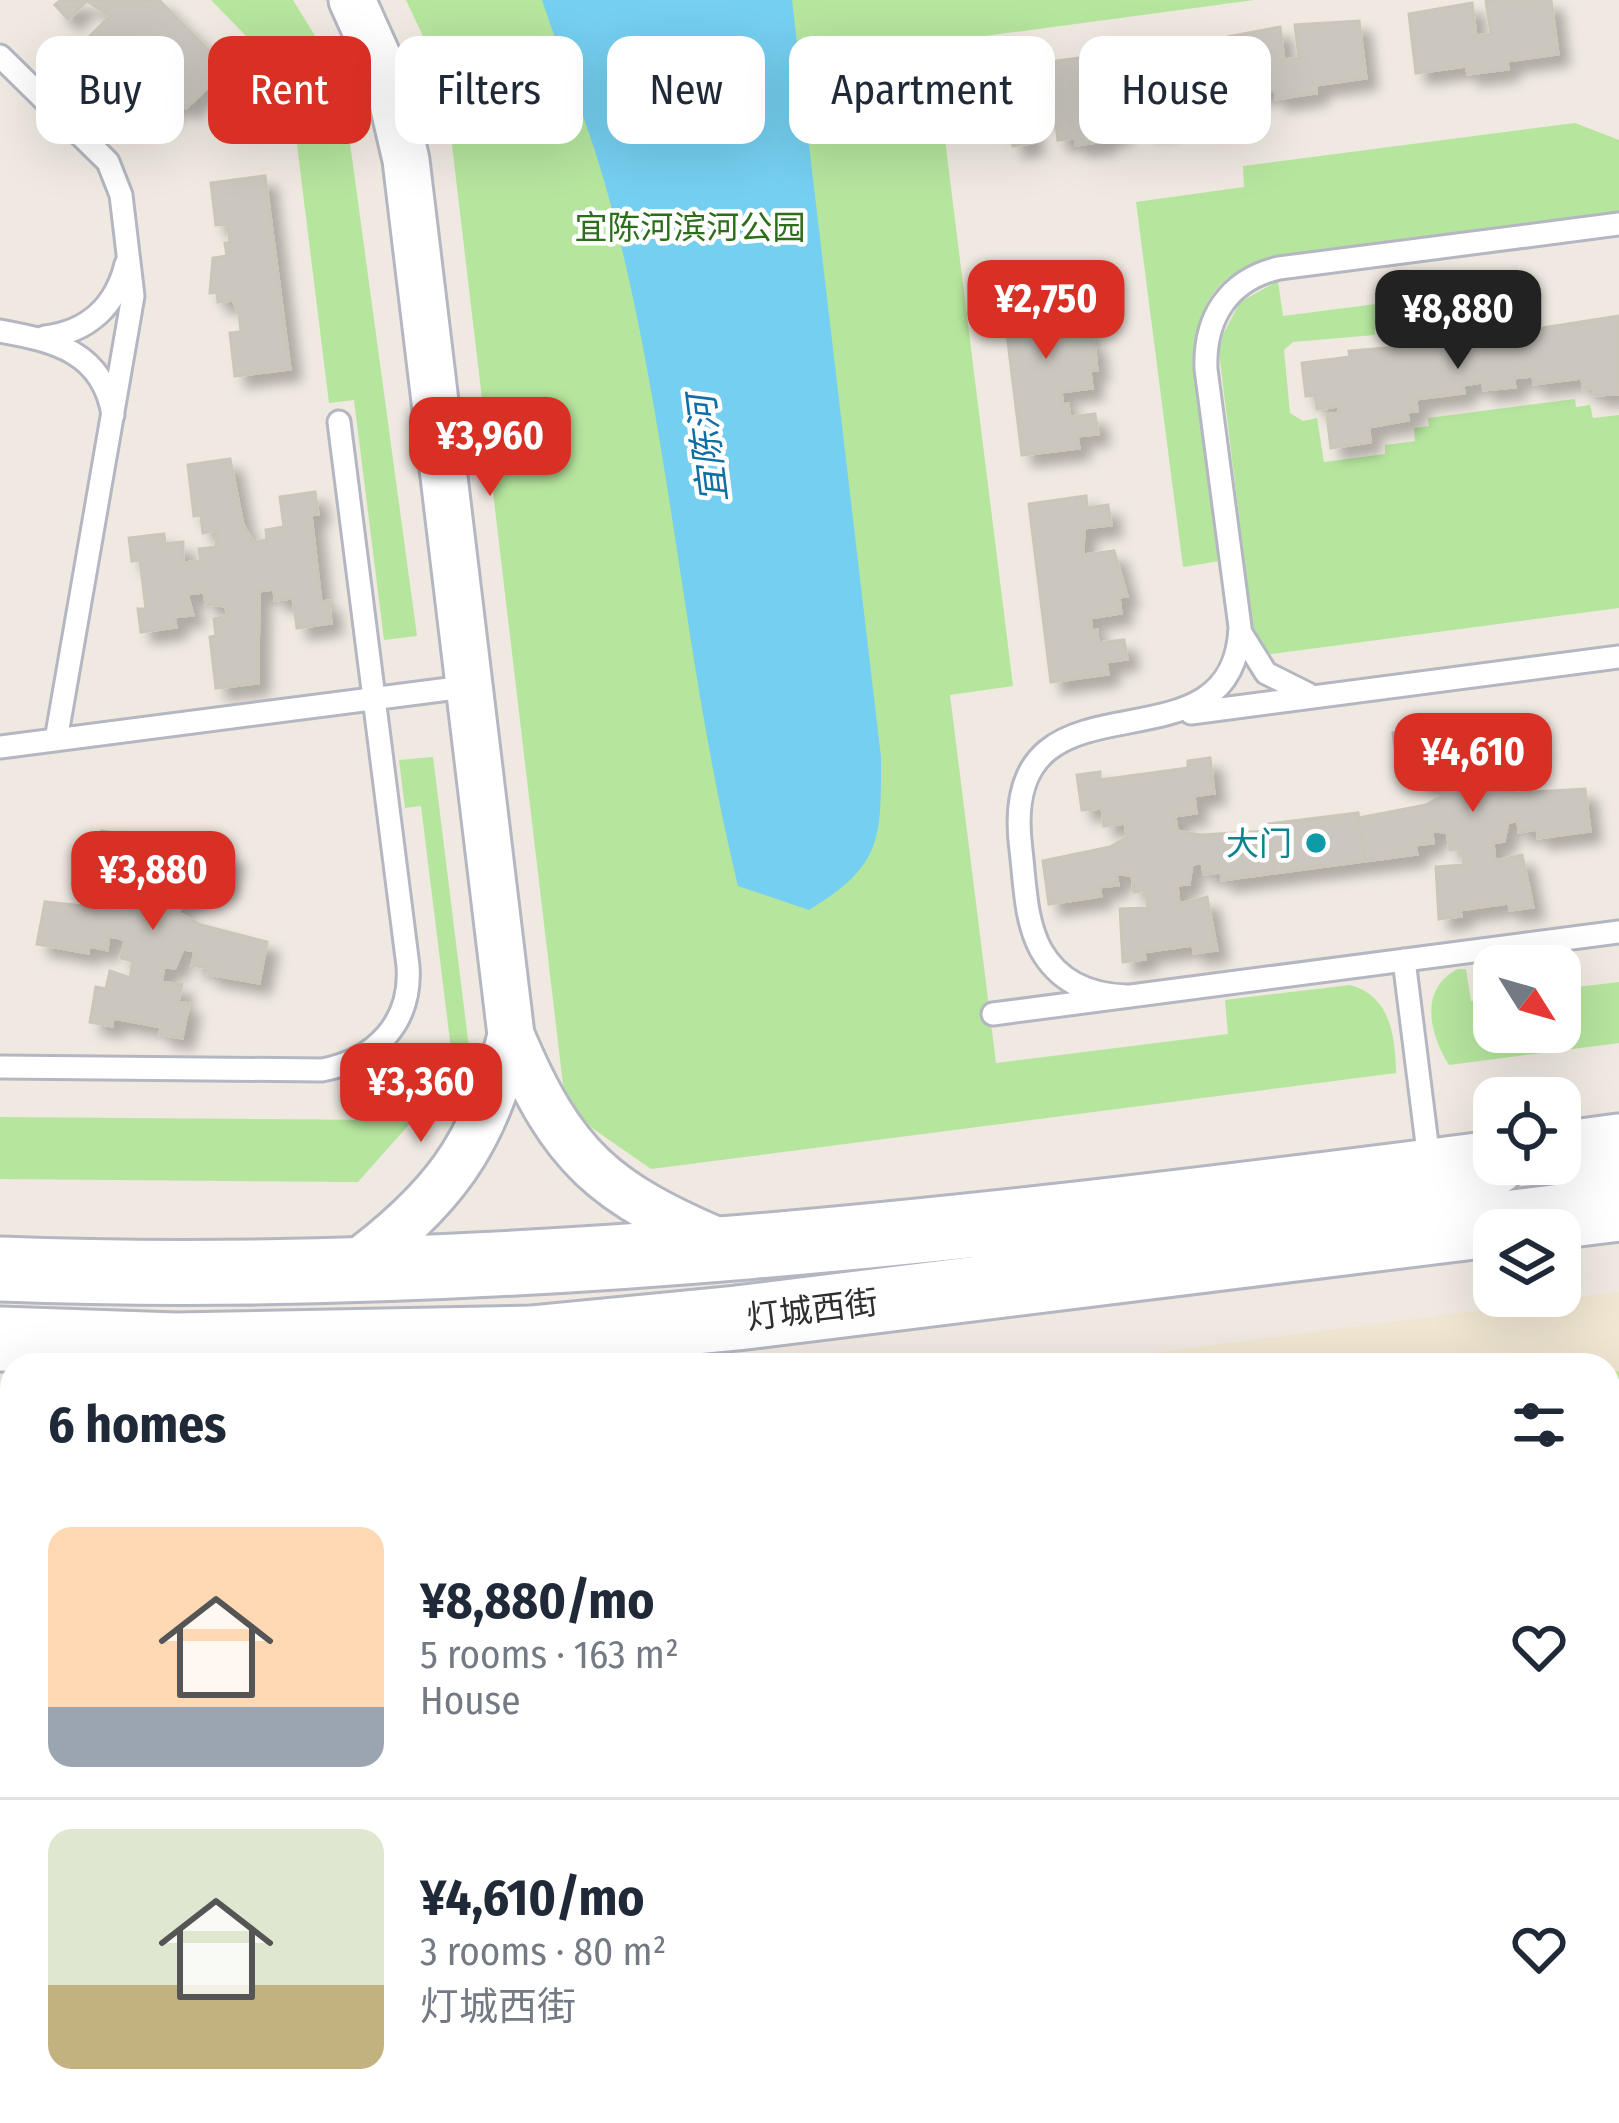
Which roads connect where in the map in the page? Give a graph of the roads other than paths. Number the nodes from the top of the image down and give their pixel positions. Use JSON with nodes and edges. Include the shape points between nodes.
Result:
{"nodes":[{"id":1,"x":352,"y":0,"type":"edge"},
{"id":2,"x":0,"y":56,"type":"edge"},
{"id":3,"x":1619,"y":224,"type":"edge"},
{"id":4,"x":128,"y":250,"type":"junction"},
{"id":5,"x":0,"y":331,"type":"edge"},
{"id":6,"x":38,"y":338,"type":"junction"},
{"id":7,"x":339,"y":422,"type":"dead end"},
{"id":8,"x":114,"y":428,"type":"junction"},
{"id":9,"x":1240,"y":627,"type":"junction"},
{"id":10,"x":1619,"y":657,"type":"edge"},
{"id":11,"x":472,"y":686,"type":"junction"},
{"id":12,"x":1325,"y":696,"type":"junction"},
{"id":13,"x":373,"y":699,"type":"junction"},
{"id":14,"x":1167,"y":716,"type":"junction"},
{"id":15,"x":56,"y":740,"type":"junction"},
{"id":16,"x":0,"y":747,"type":"edge"},
{"id":17,"x":1619,"y":932,"type":"edge"},
{"id":18,"x":1404,"y":960,"type":"junction"},
{"id":19,"x":1126,"y":996,"type":"junction"},
{"id":20,"x":993,"y":1014,"type":"dead end"},
{"id":21,"x":511,"y":1035,"type":"junction"},
{"id":22,"x":0,"y":1067,"type":"edge"},
{"id":23,"x":1619,"y":1147,"type":"edge"},
{"id":24,"x":1581,"y":1152,"type":"edge"},
{"id":25,"x":1473,"y":1165,"type":"edge"},
{"id":26,"x":1430,"y":1171,"type":"junction"},
{"id":27,"x":1619,"y":1209,"type":"edge"},
{"id":28,"x":734,"y":1248,"type":"junction"},
{"id":29,"x":350,"y":1268,"type":"junction"},
{"id":30,"x":0,"y":1269,"type":"edge"},
{"id":31,"x":0,"y":1339,"type":"edge"},
{"id":32,"x":532,"y":1352,"type":"edge"}],
"edges":[{"from":1,"to":11,"type":"street","via":[[387,78],[406,160]]},
{"from":2,"to":4,"type":"lane","via":[[108,162]]},
{"from":3,"to":9,"type":"lane","via":[[1279,268],[1234,290],[1212,320],[1206,353]]},
{"from":4,"to":6,"type":"lane","via":[[117,291],[94,320]]},
{"from":4,"to":8,"type":"lane","via":[[133,313]]},
{"from":5,"to":6,"type":"lane"},
{"from":6,"to":8,"type":"lane","via":[[89,363],[108,394]]},
{"from":7,"to":13,"type":"lane"},
{"from":8,"to":15,"type":"lane"},
{"from":9,"to":12,"type":"lane","via":[[1249,654],[1277,682]]},
{"from":9,"to":14,"type":"lane","via":[[1220,688]]},
{"from":10,"to":12,"type":"lane"},
{"from":11,"to":13,"type":"lane"},
{"from":11,"to":21,"type":"street"},
{"from":12,"to":14,"type":"lane"},
{"from":13,"to":15,"type":"lane"},
{"from":13,"to":22,"type":"lane","via":[[409,980],[401,1014],[380,1044],[348,1065],[322,1070]]},
{"from":14,"to":19,"type":"lane","via":[[1060,738],[1030,771],[1019,800],[1039,946],[1071,982]]},
{"from":15,"to":16,"type":"lane"},
{"from":17,"to":18,"type":"lane"},
{"from":18,"to":19,"type":"lane"},
{"from":18,"to":26,"type":"lane"},
{"from":19,"to":20,"type":"lane"},
{"from":21,"to":28,"type":"street","via":[[559,1134],[593,1171],[633,1201]]},
{"from":21,"to":29,"type":"street","via":[[483,1128],[465,1156],[395,1235]]},
{"from":23,"to":24,"type":"street"},
{"from":25,"to":26,"type":"street","name":"灯城西街"},
{"from":26,"to":28,"type":"street","name":"灯城西街"},
{"from":27,"to":32,"type":"street","name":"灯城西街"},
{"from":28,"to":29,"type":"street","name":"灯城西街","via":[[524,1266]]},
{"from":29,"to":30,"type":"street","name":"灯城西街","via":[[165,1275]]},
{"from":31,"to":32,"type":"street","name":"灯城西街"}]}
